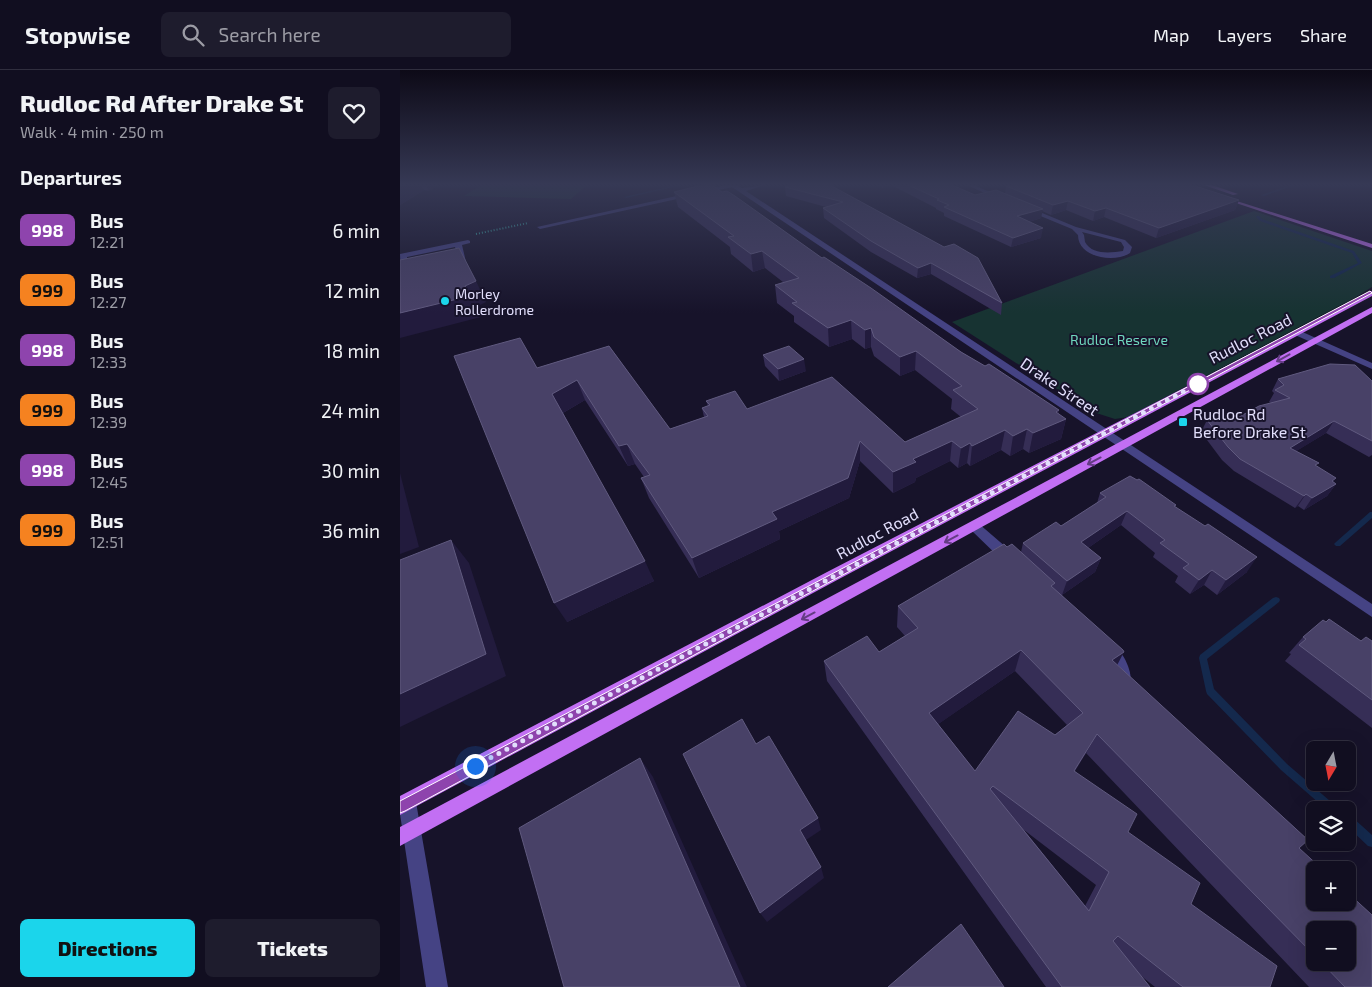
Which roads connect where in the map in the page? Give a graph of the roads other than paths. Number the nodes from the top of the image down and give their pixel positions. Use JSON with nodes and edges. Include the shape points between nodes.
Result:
{"nodes":[{"id":1,"x":797,"y":228,"type":"edge"},
{"id":2,"x":1074,"y":228,"type":"joint"},
{"id":3,"x":1317,"y":228,"type":"edge"},
{"id":4,"x":1338,"y":228,"type":"edge"},
{"id":5,"x":1372,"y":239,"type":"edge"},
{"id":6,"x":468,"y":242,"type":"dead end"},
{"id":7,"x":458,"y":244,"type":"junction"},
{"id":8,"x":1372,"y":246,"type":"edge"},
{"id":9,"x":401,"y":256,"type":"edge"},
{"id":10,"x":453,"y":262,"type":"edge"},
{"id":11,"x":414,"y":270,"type":"edge"},
{"id":12,"x":1372,"y":293,"type":"edge"},
{"id":13,"x":1372,"y":310,"type":"edge"},
{"id":14,"x":1298,"y":333,"type":"junction"},
{"id":15,"x":1315,"y":341,"type":"junction"},
{"id":16,"x":1372,"y":366,"type":"edge"},
{"id":17,"x":1103,"y":433,"type":"junction"},
{"id":18,"x":1123,"y":446,"type":"junction"},
{"id":19,"x":974,"y":526,"type":"junction"},
{"id":20,"x":1018,"y":566,"type":"edge"},
{"id":21,"x":1372,"y":611,"type":"edge"},
{"id":22,"x":1098,"y":639,"type":"edge"},
{"id":23,"x":1131,"y":693,"type":"edge"},
{"id":24,"x":403,"y":804,"type":"edge"},
{"id":25,"x":405,"y":834,"type":"edge"},
{"id":26,"x":437,"y":987,"type":"edge"}],
"edges":[{"from":1,"to":17,"type":"street","name":"Drake Street"},
{"from":2,"to":2,"type":"street","via":[[1123,241],[1128,247],[1126,254],[1109,255],[1082,247],[1081,236]]},
{"from":3,"to":8,"type":"main road"},
{"from":4,"to":5,"type":"main road"},
{"from":6,"to":7,"type":"street"},
{"from":7,"to":9,"type":"street"},
{"from":7,"to":10,"type":"street","via":[[463,260]]},
{"from":9,"to":11,"type":"street","via":[[405,272]]},
{"from":12,"to":14,"type":"main road","name":"Rudloc Road"},
{"from":13,"to":15,"type":"main road","name":"Rudloc Road"},
{"from":14,"to":15,"type":"street"},
{"from":14,"to":17,"type":"main road","name":"Rudloc Road"},
{"from":15,"to":16,"type":"street"},
{"from":15,"to":18,"type":"main road","name":"Rudloc Road","one_way":true},
{"from":17,"to":18,"type":"street","name":"Drake Street"},
{"from":17,"to":24,"type":"main road","name":"Rudloc Road"},
{"from":18,"to":19,"type":"main road","name":"Rudloc Road","one_way":true},
{"from":18,"to":21,"type":"street","name":"Drake Street"},
{"from":19,"to":20,"type":"street"},
{"from":19,"to":25,"type":"main road","name":"Rudloc Road","one_way":true},
{"from":22,"to":23,"type":"street","via":[[1120,665],[1124,685]]},
{"from":24,"to":25,"type":"street"},
{"from":25,"to":26,"type":"street"}]}
